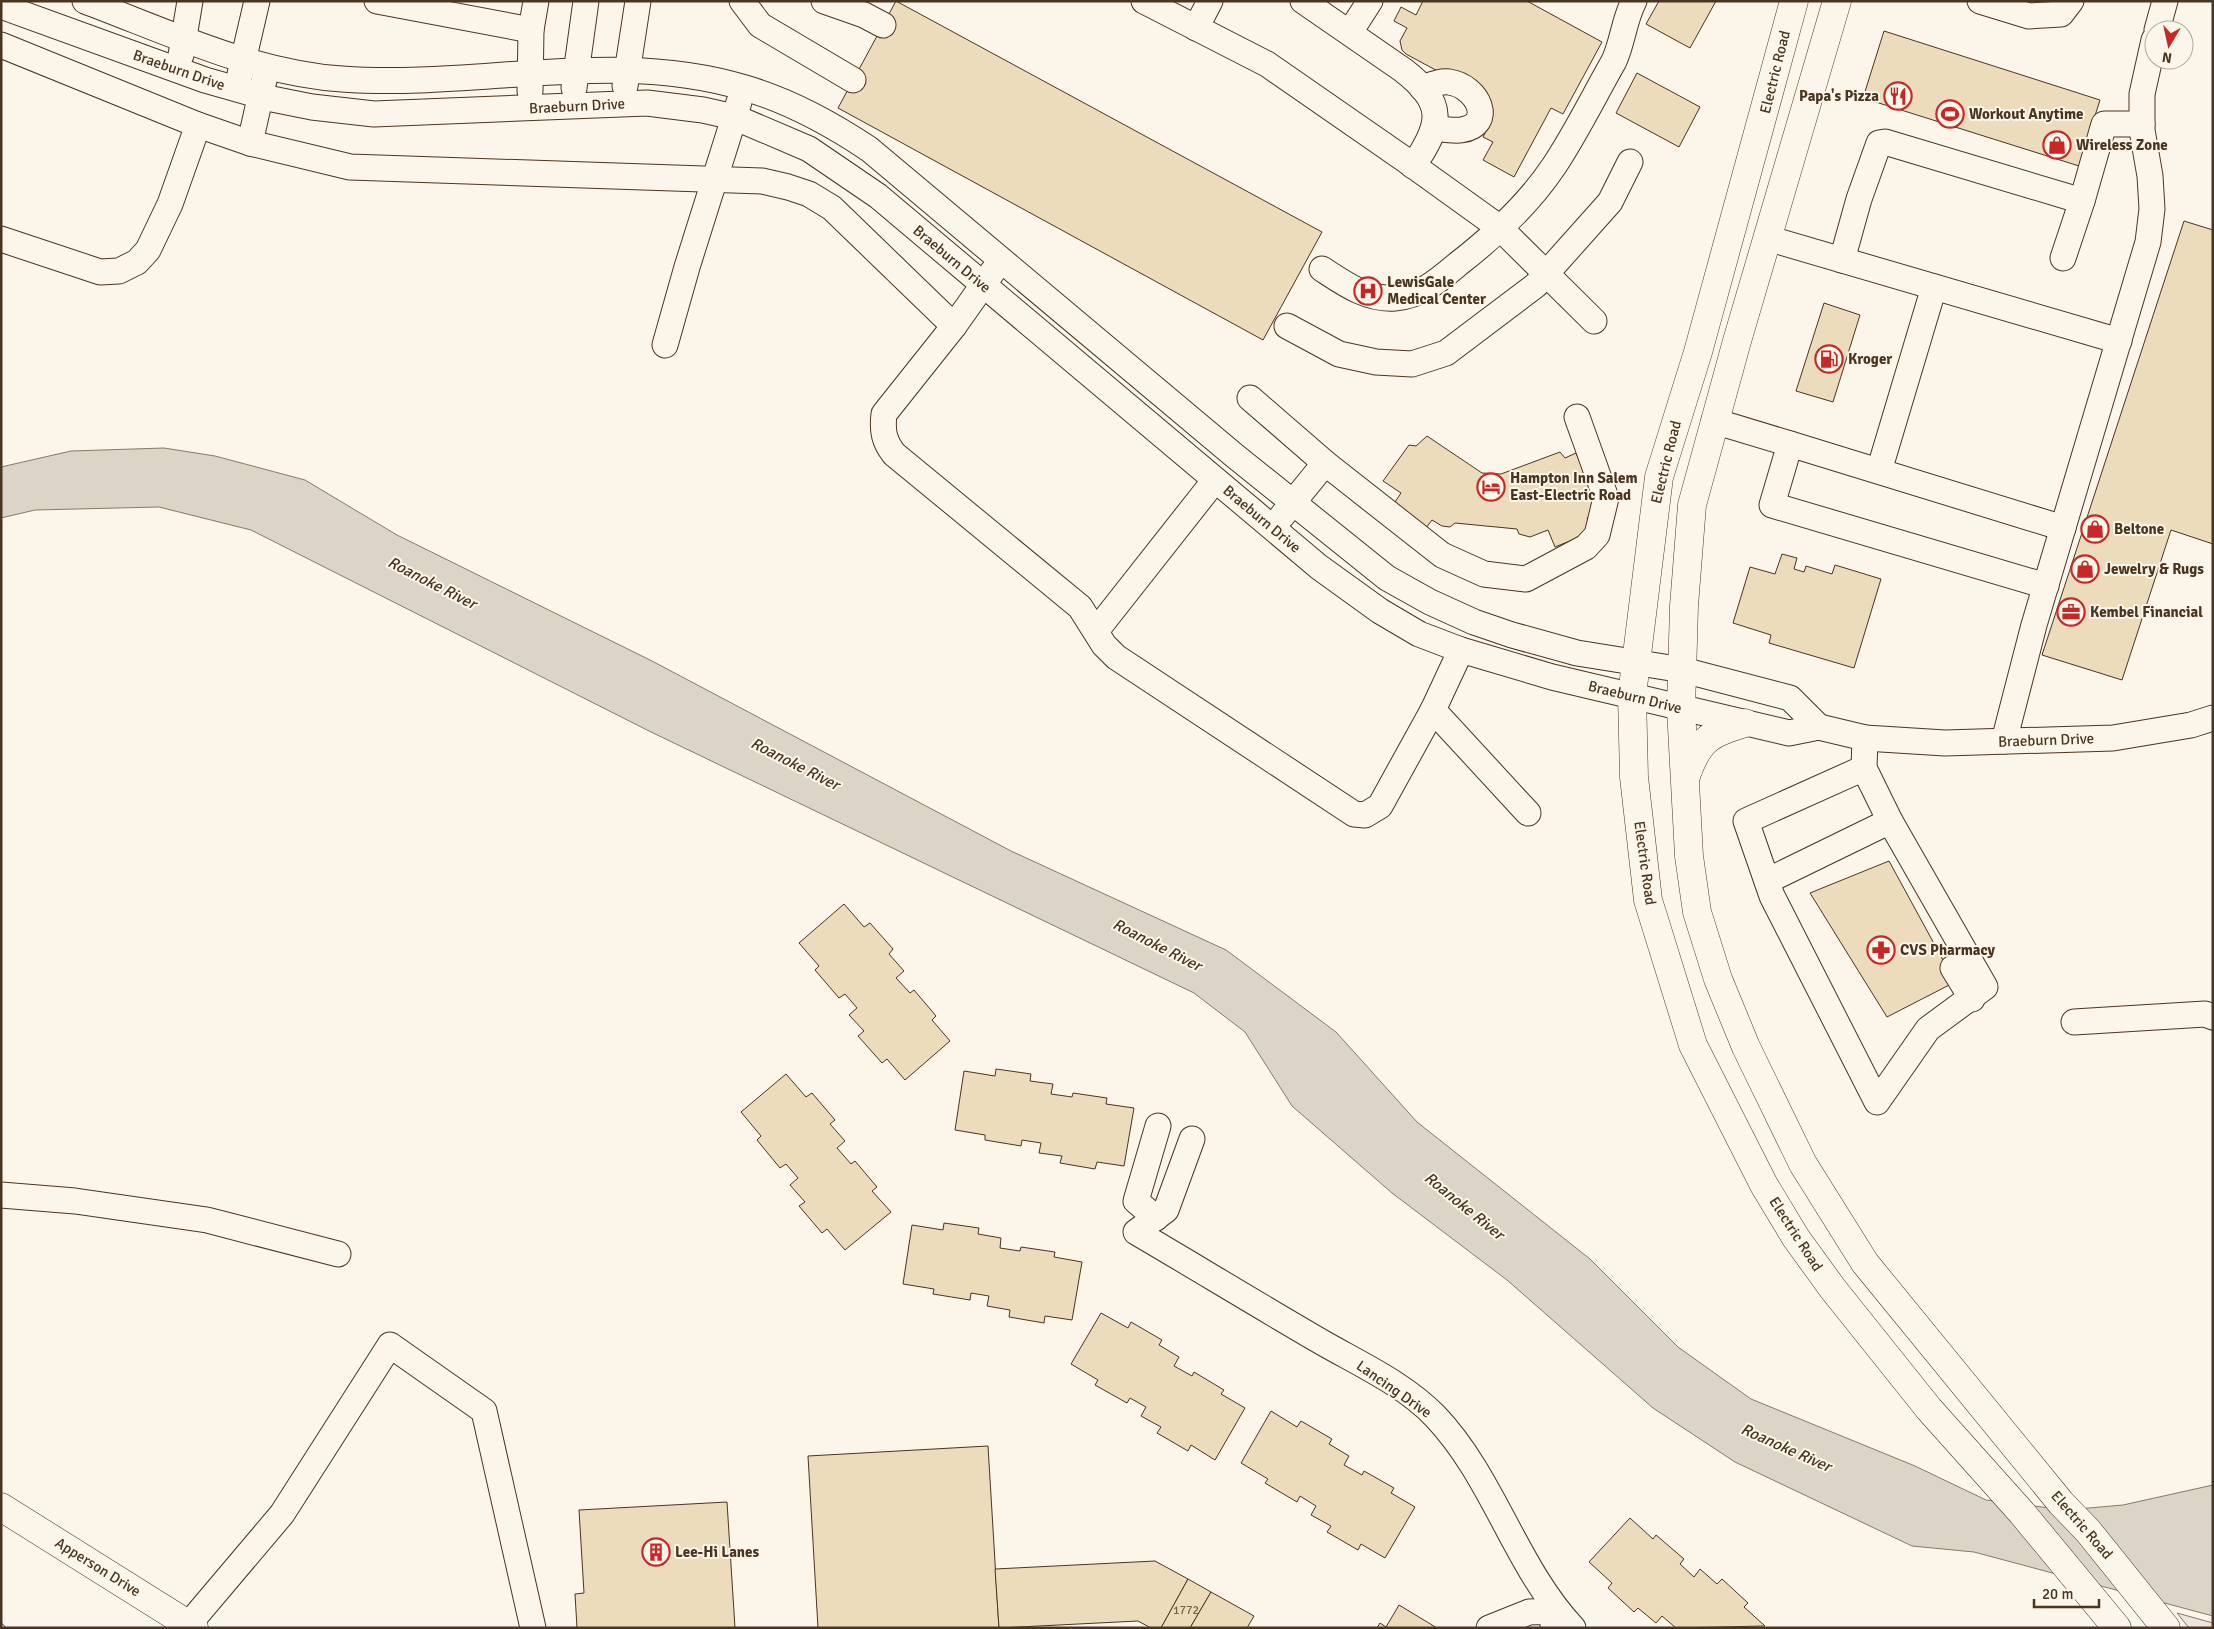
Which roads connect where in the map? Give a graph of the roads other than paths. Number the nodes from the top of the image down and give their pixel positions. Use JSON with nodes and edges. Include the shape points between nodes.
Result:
{"nodes":[{"id":1,"x":85,"y":1,"type":"edge"},
{"id":2,"x":190,"y":1,"type":"edge"},
{"id":3,"x":257,"y":1,"type":"edge"},
{"id":4,"x":377,"y":1,"type":"edge"},
{"id":5,"x":536,"y":1,"type":"edge"},
{"id":6,"x":586,"y":1,"type":"edge"},
{"id":7,"x":638,"y":1,"type":"edge"},
{"id":8,"x":742,"y":1,"type":"edge"},
{"id":9,"x":824,"y":1,"type":"edge"},
{"id":10,"x":1144,"y":1,"type":"edge"},
{"id":11,"x":1210,"y":1,"type":"edge"},
{"id":12,"x":1302,"y":1,"type":"edge"},
{"id":13,"x":1370,"y":1,"type":"edge"},
{"id":14,"x":1634,"y":1,"type":"edge"},
{"id":15,"x":1794,"y":1,"type":"edge"},
{"id":16,"x":1837,"y":1,"type":"edge"},
{"id":17,"x":1980,"y":1,"type":"edge"},
{"id":18,"x":2071,"y":1,"type":"edge"},
{"id":19,"x":2165,"y":1,"type":"edge"},
{"id":20,"x":4,"y":4,"type":"edge"},
{"id":21,"x":2160,"y":20,"type":"edge"},
{"id":22,"x":883,"y":25,"type":"dead end"},
{"id":23,"x":1196,"y":28,"type":"junction"},
{"id":24,"x":531,"y":30,"type":"junction"},
{"id":25,"x":1350,"y":32,"type":"junction"},
{"id":26,"x":184,"y":39,"type":"junction"},
{"id":27,"x":1,"y":45,"type":"edge"},
{"id":28,"x":243,"y":59,"type":"junction"},
{"id":29,"x":268,"y":65,"type":"junction"},
{"id":30,"x":2147,"y":70,"type":"edge"},
{"id":31,"x":178,"y":71,"type":"junction"},
{"id":32,"x":576,"y":72,"type":"junction"},
{"id":33,"x":627,"y":72,"type":"junction"},
{"id":34,"x":530,"y":74,"type":"junction"},
{"id":35,"x":853,"y":80,"type":"dead end"},
{"id":36,"x":744,"y":87,"type":"junction"},
{"id":37,"x":1422,"y":88,"type":"junction"},
{"id":38,"x":236,"y":89,"type":"junction"},
{"id":39,"x":261,"y":96,"type":"junction"},
{"id":40,"x":622,"y":104,"type":"junction"},
{"id":41,"x":571,"y":106,"type":"junction"},
{"id":42,"x":529,"y":109,"type":"junction"},
{"id":43,"x":734,"y":117,"type":"junction"},
{"id":44,"x":2142,"y":124,"type":"junction"},
{"id":45,"x":198,"y":125,"type":"junction"},
{"id":46,"x":1434,"y":128,"type":"junction"},
{"id":47,"x":250,"y":143,"type":"junction"},
{"id":48,"x":1630,"y":162,"type":"dead end"},
{"id":49,"x":1413,"y":166,"type":"junction"},
{"id":50,"x":714,"y":180,"type":"junction"},
{"id":51,"x":2082,"y":201,"type":"junction"},
{"id":52,"x":1500,"y":228,"type":"junction"},
{"id":53,"x":1767,"y":238,"type":"junction"},
{"id":54,"x":1,"y":239,"type":"edge"},
{"id":55,"x":2063,"y":258,"type":"dead end"},
{"id":56,"x":1001,"y":259,"type":"junction"},
{"id":57,"x":1842,"y":260,"type":"junction"},
{"id":58,"x":1322,"y":269,"type":"dead end"},
{"id":59,"x":1547,"y":273,"type":"junction"},
{"id":60,"x":983,"y":285,"type":"junction"},
{"id":61,"x":1934,"y":287,"type":"junction"},
{"id":62,"x":1594,"y":322,"type":"dead end"},
{"id":63,"x":954,"y":326,"type":"junction"},
{"id":64,"x":1287,"y":326,"type":"dead end"},
{"id":65,"x":2119,"y":341,"type":"junction"},
{"id":66,"x":665,"y":346,"type":"dead end"},
{"id":67,"x":1250,"y":398,"type":"dead end"},
{"id":68,"x":1186,"y":415,"type":"junction"},
{"id":69,"x":1577,"y":417,"type":"dead end"},
{"id":70,"x":1714,"y":421,"type":"junction"},
{"id":71,"x":1165,"y":435,"type":"junction"},
{"id":72,"x":1790,"y":444,"type":"junction"},
{"id":73,"x":1325,"y":462,"type":"junction"},
{"id":74,"x":1879,"y":471,"type":"junction"},
{"id":75,"x":1216,"y":480,"type":"junction"},
{"id":76,"x":1293,"y":503,"type":"junction"},
{"id":77,"x":1272,"y":527,"type":"junction"},
{"id":78,"x":2063,"y":528,"type":"junction"},
{"id":79,"x":1387,"y":578,"type":"junction"},
{"id":80,"x":2046,"y":586,"type":"junction"},
{"id":81,"x":1371,"y":605,"type":"junction"},
{"id":82,"x":1096,"y":631,"type":"junction"},
{"id":83,"x":1461,"y":650,"type":"junction"},
{"id":84,"x":1635,"y":661,"type":"junction"},
{"id":85,"x":1683,"y":670,"type":"junction"},
{"id":86,"x":1632,"y":695,"type":"junction"},
{"id":87,"x":1681,"y":709,"type":"junction"},
{"id":88,"x":1433,"y":710,"type":"junction"},
{"id":89,"x":2213,"y":718,"type":"edge"},
{"id":90,"x":1745,"y":723,"type":"junction"},
{"id":91,"x":1819,"y":727,"type":"junction"},
{"id":92,"x":1865,"y":738,"type":"junction"},
{"id":93,"x":2004,"y":741,"type":"junction"},
{"id":94,"x":1864,"y":768,"type":"junction"},
{"id":95,"x":1685,"y":777,"type":"junction"},
{"id":96,"x":1528,"y":813,"type":"dead end"},
{"id":97,"x":1890,"y":821,"type":"junction"},
{"id":98,"x":1767,"y":881,"type":"junction"},
{"id":99,"x":1942,"y":912,"type":"junction"},
{"id":100,"x":1972,"y":999,"type":"junction"},
{"id":101,"x":2213,"y":1017,"type":"edge"},
{"id":102,"x":2074,"y":1022,"type":"dead end"},
{"id":103,"x":1158,"y":1126,"type":"dead end"},
{"id":104,"x":1192,"y":1139,"type":"dead end"},
{"id":105,"x":1,"y":1195,"type":"edge"},
{"id":106,"x":1146,"y":1225,"type":"junction"},
{"id":107,"x":338,"y":1254,"type":"dead end"},
{"id":108,"x":1,"y":1507,"type":"edge"},
{"id":109,"x":1561,"y":1622,"type":"edge"},
{"id":110,"x":192,"y":1626,"type":"edge"},
{"id":111,"x":533,"y":1628,"type":"edge"},
{"id":112,"x":1489,"y":1628,"type":"edge"},
{"id":113,"x":2117,"y":1628,"type":"edge"},
{"id":114,"x":2166,"y":1628,"type":"edge"}],
"edges":[{"from":1,"to":26,"type":"street","name":"Braeburn Drive"},
{"from":2,"to":26,"type":"street"},
{"from":3,"to":28,"type":"street"},
{"from":4,"to":24,"type":"street"},
{"from":5,"to":24,"type":"street"},
{"from":6,"to":32,"type":"street"},
{"from":7,"to":33,"type":"street"},
{"from":8,"to":35,"type":"street","via":[[760,25],[777,38]]},
{"from":9,"to":22,"type":"street"},
{"from":10,"to":23,"type":"street"},
{"from":11,"to":23,"type":"street"},
{"from":12,"to":25,"type":"street"},
{"from":13,"to":25,"type":"street"},
{"from":14,"to":52,"type":"street","via":[[1626,16],[1621,45],[1614,61],[1554,167]]},
{"from":15,"to":84,"type":"main road","name":"Electric Road","via":[[1698,352],[1659,478]]},
{"from":16,"to":53,"type":"main road","name":"Electric Road"},
{"from":17,"to":18,"type":"street","via":[[2028,16],[2061,14]]},
{"from":19,"to":21,"type":"street"},
{"from":20,"to":31,"type":"street","name":"Braeburn Drive"},
{"from":23,"to":49,"type":"street","via":[[1267,64]]},
{"from":24,"to":34,"type":"street"},
{"from":25,"to":37,"type":"street","via":[[1414,78]]},
{"from":26,"to":28,"type":"street","name":"Braeburn Drive"},
{"from":26,"to":31,"type":"street"},
{"from":27,"to":45,"type":"street"},
{"from":28,"to":29,"type":"street","name":"Braeburn Drive"},
{"from":28,"to":38,"type":"street"},
{"from":29,"to":34,"type":"street","name":"Braeburn Drive","via":[[340,79],[391,82]]},
{"from":29,"to":39,"type":"street"},
{"from":30,"to":44,"type":"street","via":[[2142,94]]},
{"from":31,"to":38,"type":"street","name":"Braeburn Drive"},
{"from":32,"to":33,"type":"street","name":"Braeburn Drive"},
{"from":32,"to":34,"type":"street","name":"Braeburn Drive"},
{"from":32,"to":41,"type":"street"},
{"from":33,"to":36,"type":"street","name":"Braeburn Drive","via":[[703,78]]},
{"from":33,"to":40,"type":"street"},
{"from":34,"to":42,"type":"street"},
{"from":36,"to":43,"type":"street"},
{"from":36,"to":56,"type":"street","name":"Braeburn Drive","via":[[789,103],[869,149]]},
{"from":37,"to":46,"type":"street","via":[[1432,100],[1436,114]]},
{"from":37,"to":46,"type":"street","via":[[1450,82],[1464,87],[1478,100],[1481,108],[1471,127],[1461,130]]},
{"from":38,"to":39,"type":"street","name":"Braeburn Drive"},
{"from":39,"to":42,"type":"street","name":"Braeburn Drive","via":[[312,107],[374,114]]},
{"from":39,"to":47,"type":"street"},
{"from":40,"to":41,"type":"street","name":"Braeburn Drive"},
{"from":40,"to":43,"type":"street","name":"Braeburn Drive","via":[[647,103]]},
{"from":41,"to":42,"type":"street","name":"Braeburn Drive"},
{"from":43,"to":50,"type":"street"},
{"from":43,"to":60,"type":"street","name":"Braeburn Drive","via":[[817,154],[878,196]]},
{"from":44,"to":51,"type":"street","via":[[2104,124]]},
{"from":44,"to":65,"type":"street","via":[[2152,209],[2148,242]]},
{"from":45,"to":47,"type":"street"},
{"from":45,"to":54,"type":"street","via":[[170,204],[148,250],[137,262],[119,271],[100,272]]},
{"from":46,"to":49,"type":"street"},
{"from":47,"to":50,"type":"street","via":[[350,167]]},
{"from":48,"to":59,"type":"street","via":[[1610,202]]},
{"from":49,"to":52,"type":"street"},
{"from":50,"to":63,"type":"street","via":[[762,181],[809,194],[845,219]]},
{"from":50,"to":66,"type":"street"},
{"from":51,"to":55,"type":"street"},
{"from":51,"to":57,"type":"street","via":[[1885,142],[1879,143]]},
{"from":52,"to":58,"type":"street","via":[[1433,284],[1416,294],[1396,298],[1370,295]]},
{"from":52,"to":59,"type":"street"},
{"from":53,"to":57,"type":"street"},
{"from":53,"to":70,"type":"main road","name":"Electric Road"},
{"from":56,"to":60,"type":"street"},
{"from":56,"to":68,"type":"street","name":"Braeburn Drive"},
{"from":57,"to":61,"type":"street"},
{"from":59,"to":62,"type":"street"},
{"from":59,"to":64,"type":"street","via":[[1536,285],[1446,353],[1412,364],[1376,362],[1339,354]]},
{"from":60,"to":63,"type":"street"},
{"from":60,"to":71,"type":"street","name":"Braeburn Drive"},
{"from":61,"to":65,"type":"street"},
{"from":61,"to":74,"type":"street"},
{"from":63,"to":82,"type":"street","via":[[884,414],[882,428],[886,443],[894,454],[1080,607]]},
{"from":65,"to":78,"type":"street"},
{"from":67,"to":73,"type":"street"},
{"from":68,"to":71,"type":"street"},
{"from":68,"to":76,"type":"street","name":"Braeburn Drive"},
{"from":69,"to":73,"type":"street","via":[[1606,498],[1597,535],[1586,547],[1526,579],[1484,574],[1442,555]]},
{"from":70,"to":72,"type":"street"},
{"from":70,"to":85,"type":"main road","name":"Electric Road","via":[[1692,505]]},
{"from":71,"to":75,"type":"street","name":"Braeburn Drive"},
{"from":72,"to":74,"type":"street"},
{"from":72,"to":80,"type":"street","via":[[1772,505]]},
{"from":73,"to":76,"type":"street"},
{"from":74,"to":78,"type":"street"},
{"from":75,"to":77,"type":"street","name":"Braeburn Drive"},
{"from":75,"to":82,"type":"street"},
{"from":76,"to":77,"type":"street"},
{"from":76,"to":79,"type":"street","name":"Braeburn Drive"},
{"from":77,"to":81,"type":"street","name":"Braeburn Drive"},
{"from":78,"to":80,"type":"street"},
{"from":79,"to":81,"type":"street"},
{"from":79,"to":84,"type":"street","name":"Braeburn Drive","via":[[1430,602],[1493,628],[1577,653]]},
{"from":80,"to":93,"type":"street"},
{"from":81,"to":83,"type":"street","name":"Braeburn Drive","via":[[1419,634]]},
{"from":82,"to":88,"type":"street","via":[[1116,657],[1354,814],[1365,815],[1380,806]]},
{"from":83,"to":86,"type":"street","name":"Braeburn Drive","via":[[1552,677]]},
{"from":83,"to":88,"type":"street"},
{"from":84,"to":85,"type":"street","name":"Braeburn Drive"},
{"from":84,"to":86,"type":"main road","name":"Electric Road"},
{"from":85,"to":87,"type":"main road","name":"Electric Road"},
{"from":85,"to":91,"type":"street","name":"Braeburn Drive","via":[[1790,698]]},
{"from":86,"to":87,"type":"street","name":"Braeburn Drive"},
{"from":86,"to":113,"type":"main road","name":"Electric Road","via":[[1634,777],[1648,900],[1692,1045],[1764,1185],[1832,1289],[1929,1409],[2022,1513]]},
{"from":87,"to":90,"type":"street","name":"Braeburn Drive"},
{"from":87,"to":95,"type":"main road","name":"Electric Road"},
{"from":88,"to":96,"type":"street"},
{"from":89,"to":93,"type":"street","name":"Braeburn Drive","via":[[2191,725],[2112,738]]},
{"from":90,"to":91,"type":"street","name":"Braeburn Drive","via":[[1789,733]]},
{"from":90,"to":95,"type":"main road","via":[[1724,729],[1701,743]]},
{"from":91,"to":92,"type":"street","name":"Braeburn Drive"},
{"from":92,"to":93,"type":"street","name":"Braeburn Drive","via":[[1945,743]]},
{"from":92,"to":94,"type":"street"},
{"from":94,"to":97,"type":"street"},
{"from":94,"to":98,"type":"street","via":[[1746,821]]},
{"from":95,"to":114,"type":"main road","name":"Electric Road","via":[[1689,856],[1697,912],[1718,980],[1746,1047],[1803,1164],[1865,1264]]},
{"from":97,"to":98,"type":"street"},
{"from":97,"to":99,"type":"street"},
{"from":98,"to":100,"type":"street","via":[[1877,1102],[1928,1029]]},
{"from":99,"to":100,"type":"street","via":[[1949,963]]},
{"from":99,"to":100,"type":"street","via":[[1985,987]]},
{"from":101,"to":102,"type":"street","via":[[2205,1014]]},
{"from":103,"to":106,"type":"street","name":"Lancing Drive","via":[[1136,1201]]},
{"from":104,"to":106,"type":"street","via":[[1166,1210]]},
{"from":105,"to":107,"type":"street","via":[[75,1201],[207,1220]]},
{"from":106,"to":109,"type":"street","name":"Lancing Drive","via":[[1382,1377],[1434,1415],[1472,1462]]},
{"from":108,"to":110,"type":"main road","name":"Apperson Drive"},
{"from":109,"to":112,"type":"street","via":[[1529,1612]]},
{"from":110,"to":111,"type":"street","via":[[282,1514],[390,1345],[484,1411]]}]}
